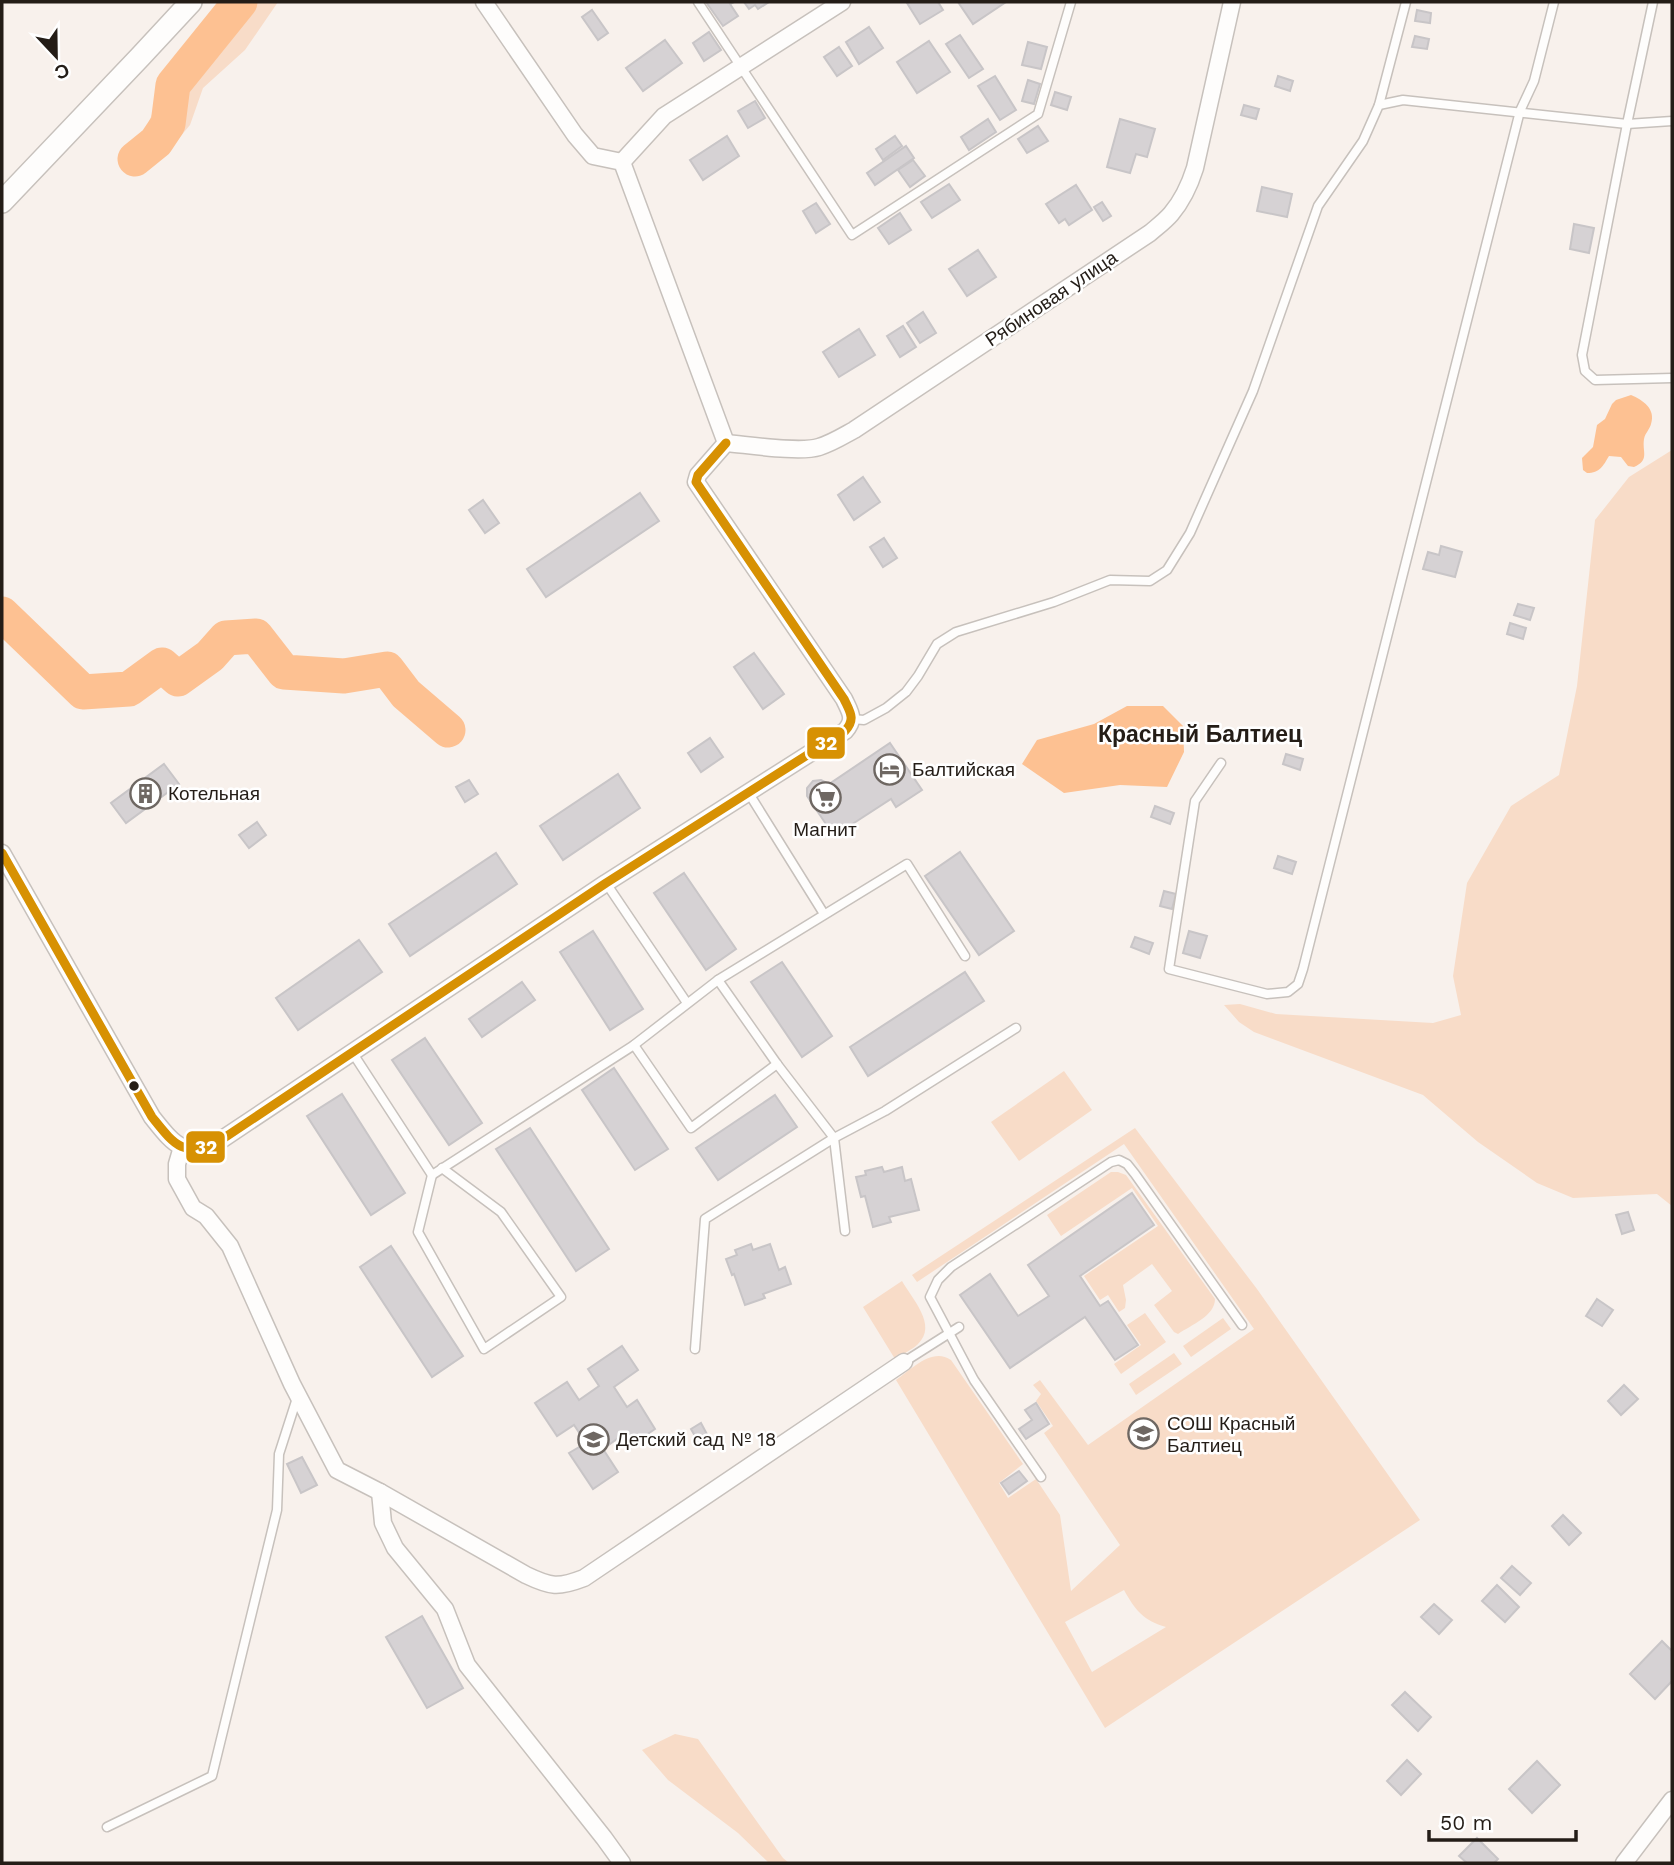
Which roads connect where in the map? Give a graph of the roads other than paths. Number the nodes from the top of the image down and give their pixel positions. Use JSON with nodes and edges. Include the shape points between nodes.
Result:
{"nodes":[{"id":1,"x":191,"y":2,"type":"edge"},
{"id":2,"x":484,"y":2,"type":"edge"},
{"id":3,"x":698,"y":2,"type":"edge"},
{"id":4,"x":842,"y":2,"type":"edge"},
{"id":5,"x":1072,"y":2,"type":"edge"},
{"id":6,"x":1232,"y":2,"type":"edge"},
{"id":7,"x":1406,"y":2,"type":"edge"},
{"id":8,"x":1554,"y":2,"type":"edge"},
{"id":9,"x":1653,"y":2,"type":"edge"},
{"id":10,"x":741,"y":66,"type":"junction"},
{"id":11,"x":1379,"y":105,"type":"junction"},
{"id":12,"x":1520,"y":111,"type":"junction"},
{"id":13,"x":1672,"y":121,"type":"edge"},
{"id":14,"x":1627,"y":124,"type":"junction"},
{"id":15,"x":622,"y":162,"type":"junction"},
{"id":16,"x":2,"y":202,"type":"edge"},
{"id":17,"x":1672,"y":379,"type":"edge"},
{"id":18,"x":726,"y":443,"type":"junction"},
{"id":19,"x":852,"y":719,"type":"junction"},
{"id":20,"x":1221,"y":763,"type":"dead end"},
{"id":21,"x":748,"y":792,"type":"junction"},
{"id":22,"x":2,"y":853,"type":"edge"},
{"id":23,"x":606,"y":883,"type":"junction"},
{"id":24,"x":824,"y":914,"type":"junction"},
{"id":25,"x":965,"y":956,"type":"dead end"},
{"id":26,"x":718,"y":980,"type":"junction"},
{"id":27,"x":687,"y":1003,"type":"junction"},
{"id":28,"x":1016,"y":1028,"type":"dead end"},
{"id":29,"x":634,"y":1045,"type":"junction"},
{"id":30,"x":352,"y":1052,"type":"junction"},
{"id":31,"x":777,"y":1064,"type":"junction"},
{"id":32,"x":834,"y":1138,"type":"junction"},
{"id":33,"x":187,"y":1149,"type":"junction"},
{"id":34,"x":442,"y":1168,"type":"junction"},
{"id":35,"x":432,"y":1175,"type":"junction"},
{"id":36,"x":845,"y":1231,"type":"dead end"},
{"id":37,"x":1242,"y":1325,"type":"dead end"},
{"id":38,"x":959,"y":1327,"type":"dead end"},
{"id":39,"x":949,"y":1333,"type":"junction"},
{"id":40,"x":695,"y":1349,"type":"dead end"},
{"id":41,"x":904,"y":1362,"type":"joint"},
{"id":42,"x":298,"y":1395,"type":"junction"},
{"id":43,"x":1041,"y":1477,"type":"dead end"},
{"id":44,"x":380,"y":1492,"type":"junction"},
{"id":45,"x":1672,"y":1801,"type":"edge"},
{"id":46,"x":107,"y":1827,"type":"dead end"},
{"id":47,"x":622,"y":1863,"type":"edge"},
{"id":48,"x":1624,"y":1863,"type":"edge"}],
"edges":[{"from":1,"to":16,"type":"main road"},
{"from":2,"to":15,"type":"street","via":[[593,156]]},
{"from":3,"to":10,"type":"lane"},
{"from":4,"to":10,"type":"street"},
{"from":5,"to":10,"type":"lane","via":[[1038,114],[852,235]]},
{"from":6,"to":18,"type":"street","name":"Рябиновая улица","via":[[1195,168],[1172,214],[1163,222],[835,440],[802,449]]},
{"from":7,"to":11,"type":"lane"},
{"from":8,"to":12,"type":"lane","via":[[1534,81]]},
{"from":9,"to":14,"type":"lane"},
{"from":10,"to":15,"type":"street","via":[[664,116]]},
{"from":11,"to":12,"type":"lane","via":[[1403,100]]},
{"from":11,"to":19,"type":"lane","via":[[1363,141],[1318,206],[1253,391],[1190,533],[1167,570],[1150,581],[1110,580],[956,632],[937,644],[906,692],[864,720]]},
{"from":12,"to":14,"type":"lane"},
{"from":12,"to":20,"type":"lane","via":[[1303,969],[1298,984],[1288,992],[1267,994],[1169,969],[1195,801]]},
{"from":13,"to":14,"type":"lane"},
{"from":14,"to":17,"type":"lane","via":[[1582,355],[1584,371],[1595,380]]},
{"from":15,"to":18,"type":"street"},
{"from":18,"to":19,"type":"street","via":[[696,482],[844,699]]},
{"from":19,"to":21,"type":"street","via":[[845,731]]},
{"from":21,"to":23,"type":"street"},
{"from":21,"to":24,"type":"lane"},
{"from":22,"to":33,"type":"street","via":[[152,1117],[171,1142]]},
{"from":23,"to":27,"type":"lane"},
{"from":23,"to":30,"type":"street"},
{"from":24,"to":25,"type":"lane","via":[[907,864]]},
{"from":24,"to":26,"type":"lane"},
{"from":26,"to":27,"type":"lane"},
{"from":26,"to":31,"type":"lane"},
{"from":27,"to":29,"type":"lane"},
{"from":28,"to":32,"type":"lane"},
{"from":29,"to":31,"type":"lane","via":[[691,1128]]},
{"from":29,"to":34,"type":"lane"},
{"from":30,"to":33,"type":"street","via":[[218,1142],[205,1149]]},
{"from":30,"to":35,"type":"lane"},
{"from":31,"to":32,"type":"lane"},
{"from":32,"to":36,"type":"lane"},
{"from":32,"to":40,"type":"lane","via":[[705,1219]]},
{"from":33,"to":42,"type":"street","via":[[177,1164],[177,1179],[193,1208],[206,1216],[230,1246]]},
{"from":34,"to":35,"type":"lane"},
{"from":34,"to":35,"type":"lane","via":[[501,1212],[561,1297],[484,1349],[418,1232]]},
{"from":37,"to":39,"type":"lane","via":[[1135,1174],[1119,1160],[951,1267],[938,1280],[930,1297]]},
{"from":38,"to":39,"type":"lane"},
{"from":39,"to":41,"type":"lane"},
{"from":39,"to":43,"type":"lane","via":[[974,1380]]},
{"from":41,"to":44,"type":"street","via":[[584,1578],[566,1585],[546,1585]]},
{"from":42,"to":44,"type":"street","via":[[337,1471]]},
{"from":42,"to":46,"type":"lane","via":[[279,1454],[277,1510],[212,1776]]},
{"from":44,"to":47,"type":"street","via":[[383,1523],[395,1548],[445,1609],[467,1665]]},
{"from":45,"to":48,"type":"street"}]}
